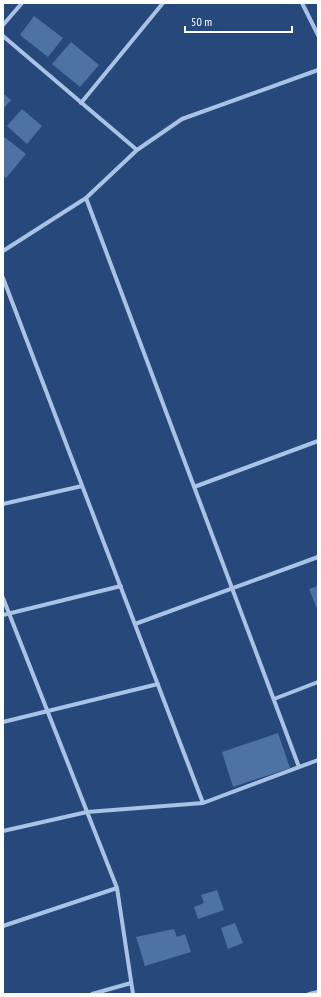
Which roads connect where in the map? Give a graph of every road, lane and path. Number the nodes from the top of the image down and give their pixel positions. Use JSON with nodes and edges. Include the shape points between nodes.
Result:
{"nodes":[{"id":1,"x":22,"y":3,"type":"edge"},
{"id":2,"x":163,"y":3,"type":"edge"},
{"id":3,"x":302,"y":3,"type":"edge"},
{"id":4,"x":3,"y":25,"type":"edge"},
{"id":5,"x":318,"y":35,"type":"edge"},
{"id":6,"x":3,"y":36,"type":"edge"},
{"id":7,"x":318,"y":70,"type":"edge"},
{"id":8,"x":81,"y":103,"type":"junction"},
{"id":9,"x":137,"y":150,"type":"junction"},
{"id":10,"x":86,"y":198,"type":"junction"},
{"id":11,"x":3,"y":251,"type":"edge"},
{"id":12,"x":3,"y":278,"type":"edge"},
{"id":13,"x":318,"y":441,"type":"edge"},
{"id":14,"x":82,"y":486,"type":"junction"},
{"id":15,"x":194,"y":487,"type":"junction"},
{"id":16,"x":3,"y":504,"type":"edge"},
{"id":17,"x":318,"y":557,"type":"edge"},
{"id":18,"x":120,"y":586,"type":"junction"},
{"id":19,"x":232,"y":588,"type":"junction"},
{"id":20,"x":3,"y":598,"type":"edge"},
{"id":21,"x":9,"y":613,"type":"junction"},
{"id":22,"x":3,"y":615,"type":"edge"},
{"id":23,"x":135,"y":624,"type":"junction"},
{"id":24,"x":318,"y":682,"type":"edge"},
{"id":25,"x":158,"y":684,"type":"junction"},
{"id":26,"x":274,"y":699,"type":"junction"},
{"id":27,"x":48,"y":711,"type":"junction"},
{"id":28,"x":3,"y":722,"type":"edge"},
{"id":29,"x":318,"y":760,"type":"edge"},
{"id":30,"x":300,"y":767,"type":"junction"},
{"id":31,"x":203,"y":803,"type":"junction"},
{"id":32,"x":87,"y":812,"type":"junction"},
{"id":33,"x":3,"y":831,"type":"edge"},
{"id":34,"x":117,"y":888,"type":"junction"},
{"id":35,"x":3,"y":926,"type":"edge"},
{"id":36,"x":131,"y":983,"type":"junction"},
{"id":37,"x":318,"y":992,"type":"edge"},
{"id":38,"x":92,"y":994,"type":"edge"},
{"id":39,"x":132,"y":994,"type":"edge"},
{"id":40,"x":309,"y":994,"type":"edge"}],
"edges":[{"from":1,"to":4,"type":"street"},
{"from":2,"to":8,"type":"street"},
{"from":3,"to":5,"type":"street"},
{"from":6,"to":8,"type":"street"},
{"from":7,"to":9,"type":"street","via":[[182,119]]},
{"from":8,"to":9,"type":"street"},
{"from":9,"to":10,"type":"street"},
{"from":10,"to":11,"type":"street"},
{"from":10,"to":15,"type":"street"},
{"from":12,"to":14,"type":"street"},
{"from":13,"to":15,"type":"street"},
{"from":14,"to":16,"type":"street"},
{"from":14,"to":18,"type":"street"},
{"from":15,"to":19,"type":"street"},
{"from":17,"to":19,"type":"street"},
{"from":18,"to":21,"type":"street"},
{"from":18,"to":23,"type":"street"},
{"from":19,"to":23,"type":"street"},
{"from":19,"to":26,"type":"street"},
{"from":20,"to":21,"type":"street"},
{"from":21,"to":22,"type":"street"},
{"from":21,"to":27,"type":"street"},
{"from":23,"to":25,"type":"street"},
{"from":24,"to":26,"type":"street"},
{"from":25,"to":27,"type":"street"},
{"from":25,"to":31,"type":"street"},
{"from":26,"to":30,"type":"street"},
{"from":27,"to":28,"type":"street"},
{"from":27,"to":32,"type":"street"},
{"from":29,"to":30,"type":"street"},
{"from":30,"to":31,"type":"street"},
{"from":31,"to":32,"type":"street"},
{"from":32,"to":33,"type":"street"},
{"from":32,"to":34,"type":"street"},
{"from":34,"to":35,"type":"street"},
{"from":34,"to":36,"type":"street"},
{"from":36,"to":38,"type":"street"},
{"from":36,"to":39,"type":"street"},
{"from":37,"to":40,"type":"street"}]}
